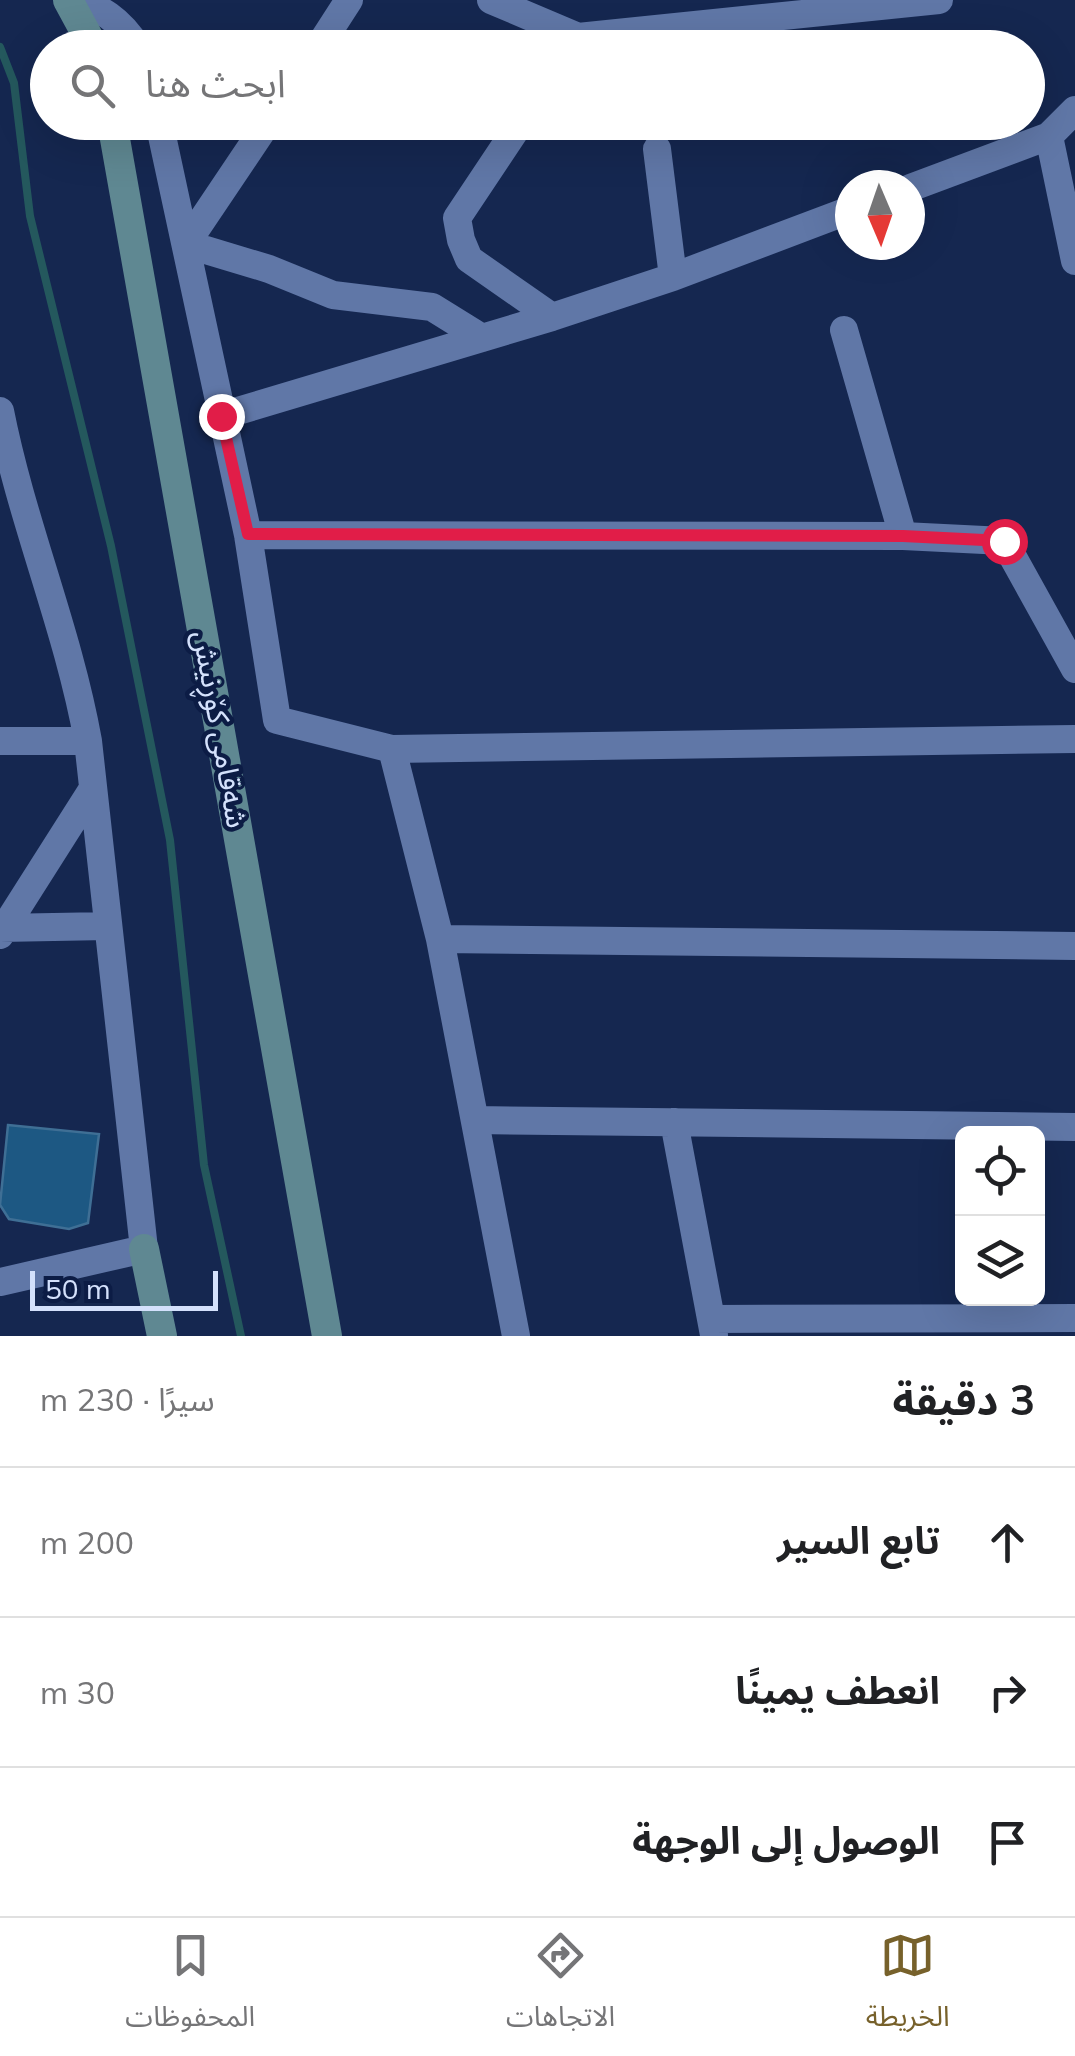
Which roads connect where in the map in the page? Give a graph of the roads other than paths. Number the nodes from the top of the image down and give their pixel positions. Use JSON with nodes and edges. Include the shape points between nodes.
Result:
{"nodes":[{"id":1,"x":68,"y":0,"type":"edge"},
{"id":2,"x":939,"y":0,"type":"edge"},
{"id":3,"x":502,"y":3,"type":"edge"},
{"id":4,"x":84,"y":30,"type":"edge"},
{"id":5,"x":123,"y":30,"type":"edge"},
{"id":6,"x":552,"y":30,"type":"edge"},
{"id":7,"x":678,"y":30,"type":"edge"},
{"id":8,"x":1075,"y":110,"type":"edge"},
{"id":9,"x":1049,"y":136,"type":"junction"},
{"id":10,"x":1045,"y":137,"type":"edge"},
{"id":11,"x":115,"y":140,"type":"edge"},
{"id":12,"x":162,"y":140,"type":"edge"},
{"id":13,"x":256,"y":140,"type":"edge"},
{"id":14,"x":508,"y":140,"type":"edge"},
{"id":15,"x":1038,"y":140,"type":"edge"},
{"id":16,"x":657,"y":149,"type":"dead end"},
{"id":17,"x":925,"y":182,"type":"edge"},
{"id":18,"x":835,"y":216,"type":"edge"},
{"id":19,"x":186,"y":244,"type":"junction"},
{"id":20,"x":1075,"y":262,"type":"edge"},
{"id":21,"x":673,"y":277,"type":"junction"},
{"id":22,"x":552,"y":316,"type":"junction"},
{"id":23,"x":844,"y":330,"type":"dead end"},
{"id":24,"x":482,"y":338,"type":"junction"},
{"id":25,"x":0,"y":411,"type":"edge"},
{"id":26,"x":221,"y":416,"type":"junction"},
{"id":27,"x":14,"y":524,"type":"edge"},
{"id":28,"x":248,"y":534,"type":"junction"},
{"id":29,"x":903,"y":536,"type":"junction"},
{"id":30,"x":1072,"y":657,"type":"edge"},
{"id":31,"x":1075,"y":739,"type":"edge"},
{"id":32,"x":0,"y":741,"type":"edge"},
{"id":33,"x":88,"y":742,"type":"junction"},
{"id":34,"x":392,"y":748,"type":"junction"},
{"id":35,"x":92,"y":790,"type":"junction"},
{"id":36,"x":107,"y":926,"type":"junction"},
{"id":37,"x":2,"y":930,"type":"edge"},
{"id":38,"x":440,"y":940,"type":"junction"},
{"id":39,"x":1075,"y":946,"type":"edge"},
{"id":40,"x":475,"y":1120,"type":"junction"},
{"id":41,"x":674,"y":1122,"type":"junction"},
{"id":42,"x":1075,"y":1127,"type":"edge"},
{"id":43,"x":144,"y":1249,"type":"junction"},
{"id":44,"x":0,"y":1282,"type":"edge"},
{"id":45,"x":1075,"y":1318,"type":"edge"},
{"id":46,"x":713,"y":1328,"type":"edge"},
{"id":47,"x":162,"y":1336,"type":"edge"},
{"id":48,"x":326,"y":1336,"type":"edge"},
{"id":49,"x":516,"y":1336,"type":"edge"}],
"edges":[{"from":1,"to":4,"type":"main road"},
{"from":1,"to":5,"type":"street","via":[[91,4]]},
{"from":2,"to":7,"type":"street"},
{"from":3,"to":6,"type":"street"},
{"from":8,"to":9,"type":"street"},
{"from":9,"to":10,"type":"street"},
{"from":9,"to":20,"type":"street"},
{"from":11,"to":48,"type":"main road","name":"شەقامی کۆڕنیش"},
{"from":12,"to":19,"type":"street"},
{"from":13,"to":19,"type":"street"},
{"from":14,"to":22,"type":"street","via":[[458,218],[461,240],[468,258]]},
{"from":15,"to":17,"type":"street"},
{"from":16,"to":21,"type":"street"},
{"from":18,"to":21,"type":"street"},
{"from":19,"to":24,"type":"street","via":[[333,295],[432,307]]},
{"from":19,"to":26,"type":"street"},
{"from":21,"to":22,"type":"street"},
{"from":22,"to":24,"type":"street"},
{"from":23,"to":29,"type":"street"},
{"from":24,"to":26,"type":"street"},
{"from":25,"to":27,"type":"street"},
{"from":26,"to":28,"type":"street"},
{"from":27,"to":33,"type":"street","via":[[80,697]]},
{"from":28,"to":29,"type":"street"},
{"from":28,"to":34,"type":"street","via":[[277,720]]},
{"from":29,"to":30,"type":"street","via":[[1004,541]]},
{"from":31,"to":34,"type":"street"},
{"from":32,"to":33,"type":"street"},
{"from":33,"to":35,"type":"street"},
{"from":34,"to":38,"type":"street"},
{"from":35,"to":36,"type":"street"},
{"from":35,"to":37,"type":"street"},
{"from":36,"to":37,"type":"street"},
{"from":36,"to":43,"type":"street"},
{"from":38,"to":39,"type":"street"},
{"from":38,"to":40,"type":"street"},
{"from":40,"to":41,"type":"street"},
{"from":40,"to":49,"type":"street"},
{"from":41,"to":42,"type":"street"},
{"from":41,"to":46,"type":"street"},
{"from":43,"to":44,"type":"street"},
{"from":43,"to":47,"type":"main road"},
{"from":45,"to":46,"type":"street"}]}
